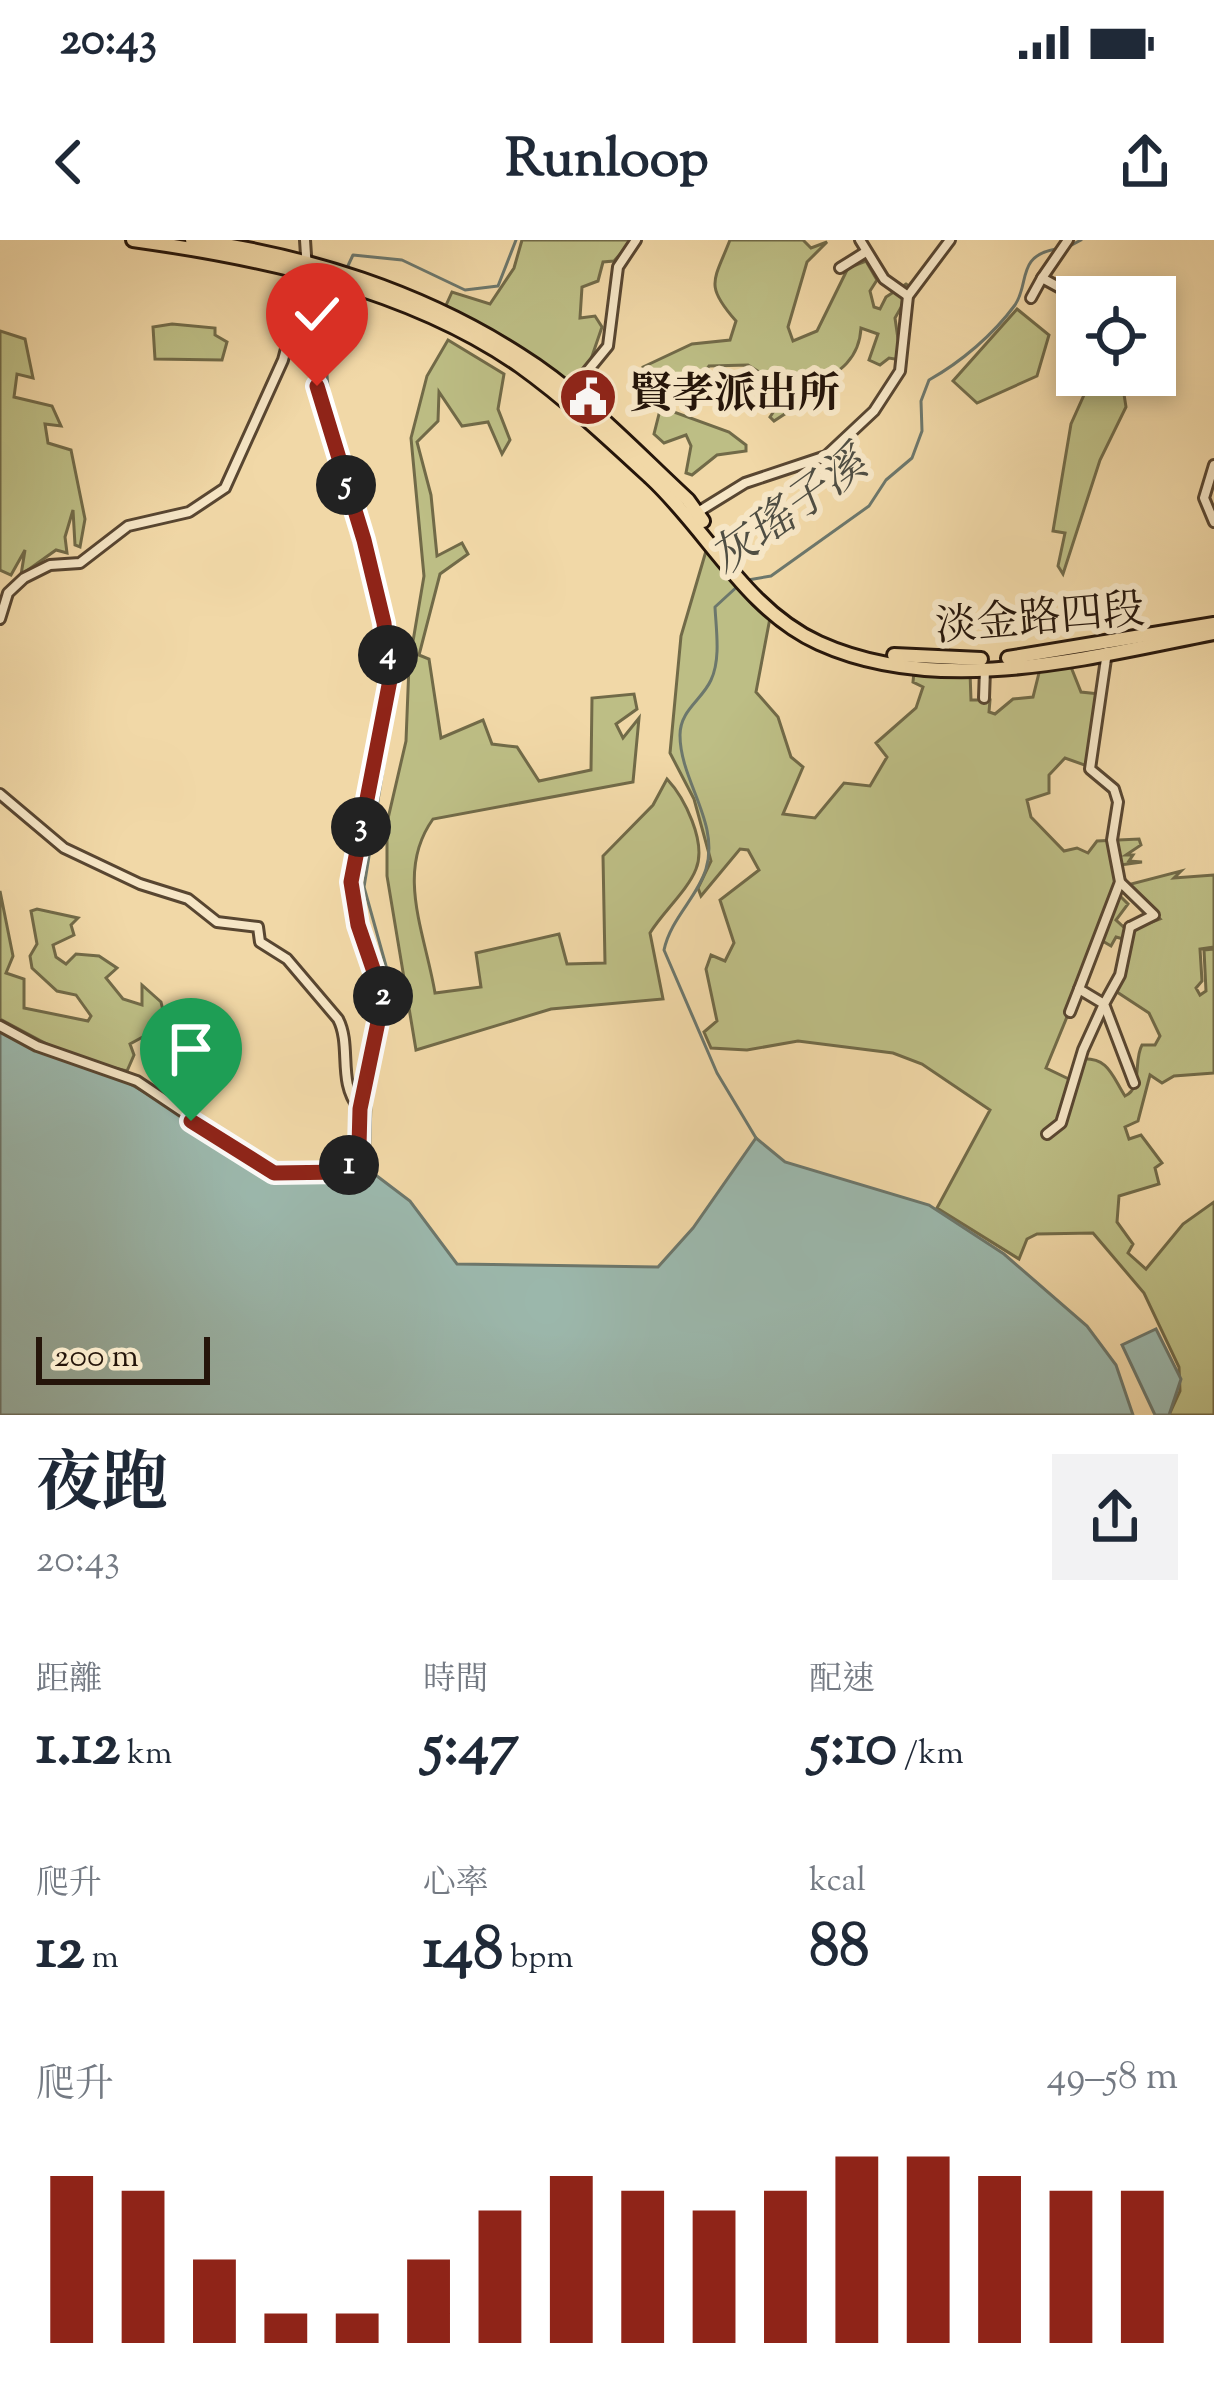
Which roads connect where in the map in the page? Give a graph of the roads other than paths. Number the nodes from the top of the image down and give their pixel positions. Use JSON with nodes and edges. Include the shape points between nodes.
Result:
{"nodes":[{"id":1,"x":133,"y":240,"type":"edge"},
{"id":2,"x":192,"y":240,"type":"edge"},
{"id":3,"x":305,"y":240,"type":"edge"},
{"id":4,"x":636,"y":240,"type":"edge"},
{"id":5,"x":860,"y":240,"type":"edge"},
{"id":6,"x":950,"y":240,"type":"edge"},
{"id":7,"x":1068,"y":240,"type":"edge"},
{"id":8,"x":223,"y":249,"type":"junction"},
{"id":9,"x":864,"y":254,"type":"junction"},
{"id":10,"x":306,"y":265,"type":"junction"},
{"id":11,"x":840,"y":268,"type":"dead end"},
{"id":12,"x":1042,"y":278,"type":"junction"},
{"id":13,"x":359,"y":286,"type":"junction"},
{"id":14,"x":1056,"y":286,"type":"edge"},
{"id":15,"x":908,"y":296,"type":"junction"},
{"id":16,"x":1031,"y":298,"type":"dead end"},
{"id":17,"x":566,"y":397,"type":"junction"},
{"id":18,"x":1214,"y":465,"type":"edge"},
{"id":19,"x":1210,"y":491,"type":"edge"},
{"id":20,"x":693,"y":515,"type":"junction"},
{"id":21,"x":1214,"y":522,"type":"edge"},
{"id":22,"x":738,"y":572,"type":"junction"},
{"id":23,"x":753,"y":589,"type":"junction"},
{"id":24,"x":0,"y":619,"type":"edge"},
{"id":25,"x":1214,"y":624,"type":"edge"},
{"id":26,"x":1214,"y":633,"type":"edge"},
{"id":27,"x":1106,"y":650,"type":"junction"},
{"id":28,"x":985,"y":667,"type":"junction"},
{"id":29,"x":984,"y":698,"type":"dead end"},
{"id":30,"x":0,"y":794,"type":"edge"},
{"id":31,"x":1120,"y":882,"type":"junction"},
{"id":32,"x":1130,"y":927,"type":"junction"},
{"id":33,"x":1124,"y":956,"type":"dead end"},
{"id":34,"x":1079,"y":989,"type":"junction"},
{"id":35,"x":1103,"y":1004,"type":"junction"},
{"id":36,"x":1070,"y":1012,"type":"dead end"},
{"id":37,"x":0,"y":1026,"type":"edge"},
{"id":38,"x":1134,"y":1083,"type":"dead end"},
{"id":39,"x":360,"y":1109,"type":"junction"},
{"id":40,"x":1047,"y":1134,"type":"dead end"}],
"edges":[{"from":1,"to":8,"type":"main road"},
{"from":2,"to":8,"type":"main road"},
{"from":3,"to":10,"type":"street"},
{"from":4,"to":17,"type":"street","via":[[618,267],[608,346]]},
{"from":5,"to":9,"type":"street"},
{"from":6,"to":15,"type":"street"},
{"from":7,"to":12,"type":"street"},
{"from":8,"to":10,"type":"main road"},
{"from":9,"to":11,"type":"street"},
{"from":9,"to":15,"type":"street"},
{"from":10,"to":13,"type":"main road"},
{"from":10,"to":24,"type":"street","via":[[283,360],[218,497],[128,526],[80,563],[24,578],[8,593]]},
{"from":12,"to":14,"type":"street"},
{"from":12,"to":16,"type":"street"},
{"from":13,"to":17,"type":"main road","via":[[483,345]]},
{"from":13,"to":39,"type":"street","via":[[330,339],[314,346],[322,414],[364,540],[390,680],[351,882],[383,998]]},
{"from":15,"to":20,"type":"street","via":[[900,371],[874,411],[826,456],[745,483]]},
{"from":17,"to":20,"type":"main road"},
{"from":18,"to":19,"type":"street"},
{"from":19,"to":21,"type":"street","via":[[1206,509]]},
{"from":20,"to":22,"type":"main road"},
{"from":20,"to":22,"type":"main road"},
{"from":22,"to":23,"type":"main road"},
{"from":23,"to":27,"type":"main road","name":"淡金路四段","via":[[820,635],[877,653],[983,659]]},
{"from":23,"to":28,"type":"main road","name":"淡金路四段","via":[[817,642],[859,657]]},
{"from":25,"to":27,"type":"main road","name":"淡金路四段"},
{"from":26,"to":27,"type":"main road","name":"淡金路四段"},
{"from":27,"to":28,"type":"main road","name":"淡金路四段"},
{"from":27,"to":31,"type":"street","via":[[1090,769],[1118,802],[1112,840]]},
{"from":28,"to":29,"type":"street"},
{"from":30,"to":39,"type":"street","via":[[64,848],[188,898],[217,922],[258,927],[260,942],[287,959],[338,1019]]},
{"from":31,"to":32,"type":"street","via":[[1154,915]]},
{"from":31,"to":34,"type":"street"},
{"from":32,"to":33,"type":"street"},
{"from":32,"to":35,"type":"street","via":[[1120,975]]},
{"from":34,"to":35,"type":"street"},
{"from":34,"to":36,"type":"street"},
{"from":35,"to":38,"type":"street"},
{"from":35,"to":40,"type":"street","via":[[1061,1123]]},
{"from":37,"to":39,"type":"street","via":[[137,1081],[287,1176],[342,1172],[359,1146]]}]}
